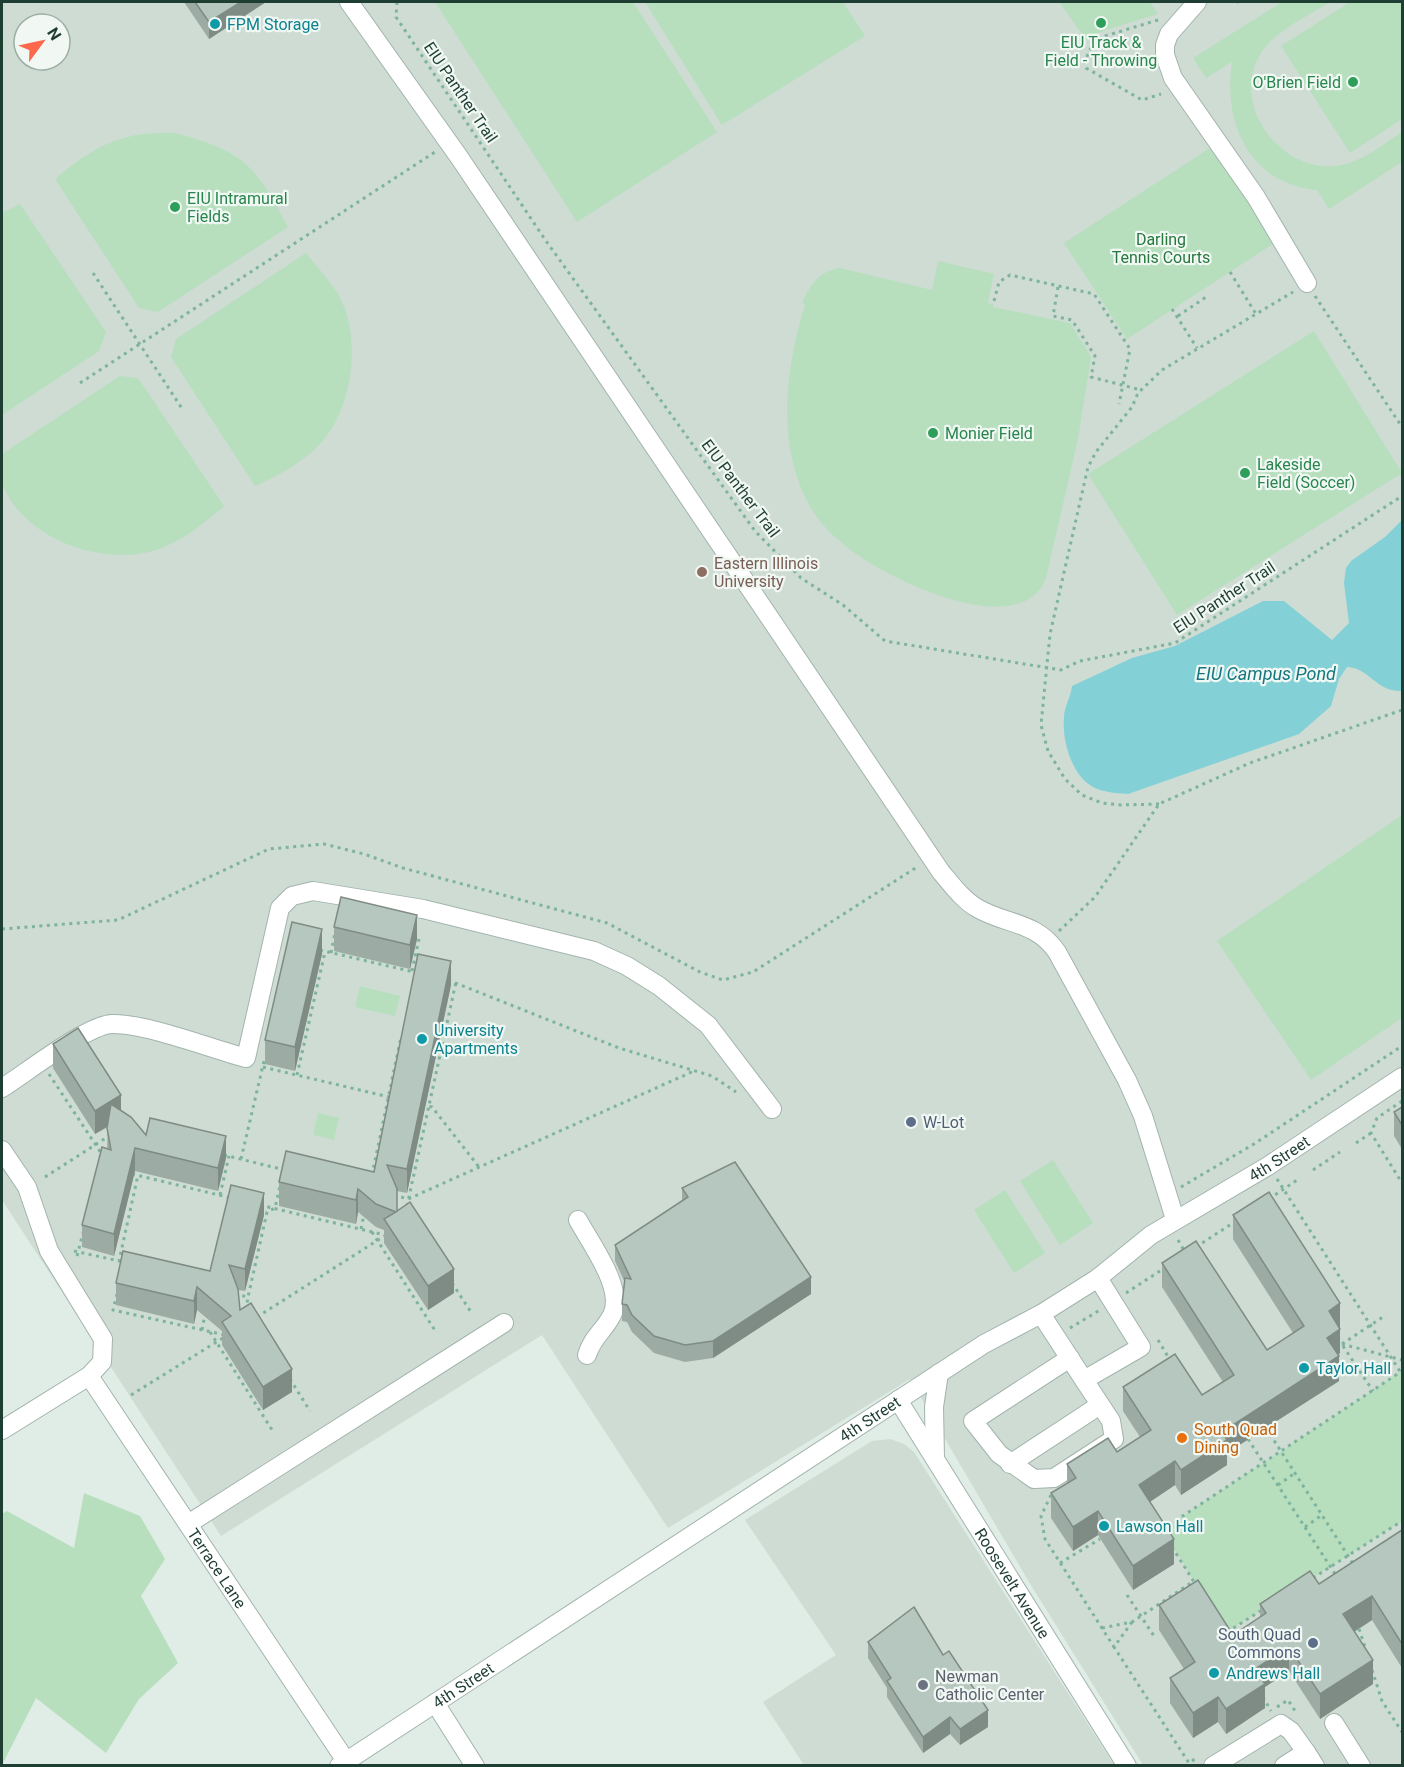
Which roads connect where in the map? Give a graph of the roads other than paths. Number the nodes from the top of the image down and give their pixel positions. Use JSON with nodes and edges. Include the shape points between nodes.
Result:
{"nodes":[{"id":1,"x":349,"y":2,"type":"edge"},
{"id":2,"x":1197,"y":2,"type":"edge"},
{"id":3,"x":1307,"y":283,"type":"road end"},
{"id":4,"x":1402,"y":1077,"type":"edge"},
{"id":5,"x":2,"y":1088,"type":"edge"},
{"id":6,"x":772,"y":1109,"type":"dead end"},
{"id":7,"x":2,"y":1150,"type":"edge"},
{"id":8,"x":1175,"y":1219,"type":"junction"},
{"id":9,"x":578,"y":1220,"type":"dead end"},
{"id":10,"x":1098,"y":1278,"type":"junction"},
{"id":11,"x":1041,"y":1314,"type":"junction"},
{"id":12,"x":504,"y":1323,"type":"dead end"},
{"id":13,"x":587,"y":1355,"type":"dead end"},
{"id":14,"x":1070,"y":1358,"type":"junction"},
{"id":15,"x":939,"y":1373,"type":"junction"},
{"id":16,"x":89,"y":1376,"type":"junction"},
{"id":17,"x":1084,"y":1380,"type":"junction"},
{"id":18,"x":898,"y":1400,"type":"junction"},
{"id":19,"x":1100,"y":1405,"type":"junction"},
{"id":20,"x":2,"y":1430,"type":"edge"},
{"id":21,"x":935,"y":1462,"type":"junction"},
{"id":22,"x":1010,"y":1464,"type":"junction"},
{"id":23,"x":188,"y":1524,"type":"junction"},
{"id":24,"x":435,"y":1703,"type":"junction"},
{"id":25,"x":1334,"y":1723,"type":"dead end"},
{"id":26,"x":1311,"y":1759,"type":"edge"},
{"id":27,"x":342,"y":1763,"type":"edge"},
{"id":28,"x":475,"y":1766,"type":"edge"},
{"id":29,"x":1127,"y":1766,"type":"edge"},
{"id":30,"x":1213,"y":1766,"type":"edge"},
{"id":31,"x":1284,"y":1766,"type":"edge"},
{"id":32,"x":1361,"y":1766,"type":"edge"}],
"edges":[{"from":1,"to":8,"type":"street","via":[[449,143],[941,872],[979,909],[1028,927],[1049,941],[1127,1080],[1143,1116]]},
{"from":2,"to":3,"type":"street","via":[[1169,34],[1165,45],[1173,78],[1256,197]]},
{"from":4,"to":8,"type":"street","name":"4th Street","via":[[1268,1166]]},
{"from":5,"to":6,"type":"street","via":[[93,1030],[111,1024],[246,1058],[280,908],[292,896],[313,891],[423,909],[594,951],[627,966],[683,1003],[708,1025]]},
{"from":7,"to":16,"type":"street","via":[[27,1187],[49,1251],[103,1339],[102,1362]]},
{"from":8,"to":10,"type":"street","name":"4th Street"},
{"from":9,"to":13,"type":"street","via":[[616,1297],[612,1315],[591,1340]]},
{"from":10,"to":11,"type":"street","name":"4th Street"},
{"from":10,"to":17,"type":"street","via":[[1120,1297],[1141,1347]]},
{"from":11,"to":14,"type":"street"},
{"from":11,"to":15,"type":"street","name":"4th Street"},
{"from":12,"to":23,"type":"street"},
{"from":14,"to":17,"type":"street"},
{"from":14,"to":22,"type":"street","via":[[973,1421]]},
{"from":15,"to":18,"type":"street","name":"4th Street"},
{"from":15,"to":21,"type":"street","via":[[933,1421]]},
{"from":16,"to":20,"type":"street"},
{"from":16,"to":23,"type":"street","name":"Terrace Lane"},
{"from":17,"to":19,"type":"street"},
{"from":18,"to":21,"type":"street","name":"Roosevelt Avenue"},
{"from":18,"to":24,"type":"street","name":"4th Street"},
{"from":19,"to":22,"type":"street"},
{"from":19,"to":22,"type":"street","via":[[1115,1431],[1110,1444],[1054,1478],[1034,1479]]},
{"from":21,"to":29,"type":"street","name":"Roosevelt Avenue"},
{"from":23,"to":27,"type":"street","name":"Terrace Lane"},
{"from":24,"to":27,"type":"street","name":"4th Street"},
{"from":24,"to":28,"type":"street"},
{"from":25,"to":32,"type":"street"},
{"from":26,"to":30,"type":"street","via":[[1291,1731],[1281,1724]]},
{"from":26,"to":31,"type":"street"}]}
